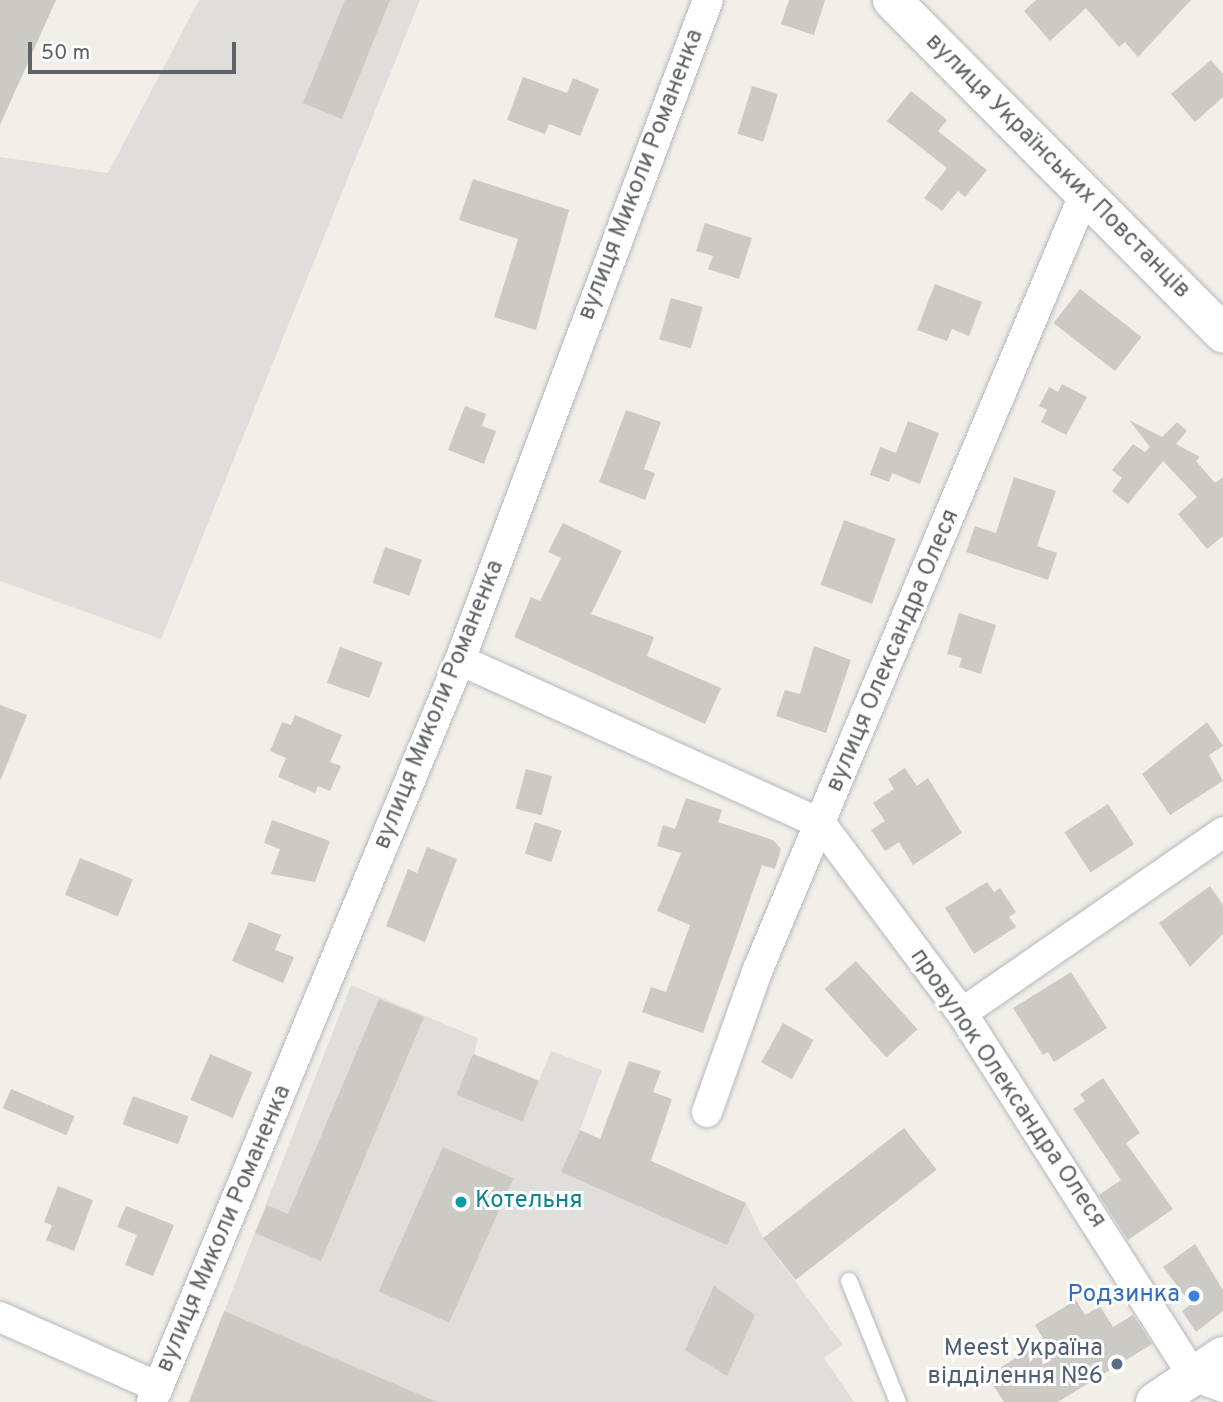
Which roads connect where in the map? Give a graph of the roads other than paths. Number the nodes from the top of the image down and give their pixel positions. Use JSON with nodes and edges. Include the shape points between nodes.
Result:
{"nodes":[{"id":1,"x":708,"y":0,"type":"edge"},
{"id":2,"x":892,"y":0,"type":"edge"},
{"id":3,"x":1085,"y":193,"type":"junction"},
{"id":4,"x":1223,"y":333,"type":"edge"},
{"id":5,"x":460,"y":660,"type":"junction"},
{"id":6,"x":821,"y":824,"type":"junction"},
{"id":7,"x":1223,"y":832,"type":"edge"},
{"id":8,"x":962,"y":1013,"type":"junction"},
{"id":9,"x":707,"y":1112,"type":"dead end"},
{"id":10,"x":849,"y":1281,"type":"dead end"},
{"id":11,"x":0,"y":1317,"type":"edge"},
{"id":12,"x":1213,"y":1373,"type":"edge"},
{"id":13,"x":155,"y":1394,"type":"edge"},
{"id":14,"x":898,"y":1402,"type":"edge"},
{"id":15,"x":1155,"y":1402,"type":"edge"}],
"edges":[{"from":1,"to":5,"type":"street","name":"вулиця Миколи Романенка"},
{"from":2,"to":3,"type":"street","name":"вулиця Українських Повстанців"},
{"from":3,"to":4,"type":"street","name":"вулиця Українських Повстанців"},
{"from":3,"to":6,"type":"street","name":"вулиця Олександра Олеся"},
{"from":5,"to":6,"type":"street","name":"провулок Олександра Олеся"},
{"from":5,"to":13,"type":"street","name":"вулиця Миколи Романенка"},
{"from":6,"to":8,"type":"street","name":"провулок Олександра Олеся"},
{"from":6,"to":9,"type":"street","name":"вулиця Олександра Олеся"},
{"from":7,"to":8,"type":"street"},
{"from":8,"to":12,"type":"street","name":"провулок Олександра Олеся"},
{"from":10,"to":14,"type":"lane"},
{"from":11,"to":13,"type":"street"},
{"from":12,"to":15,"type":"street"}]}
